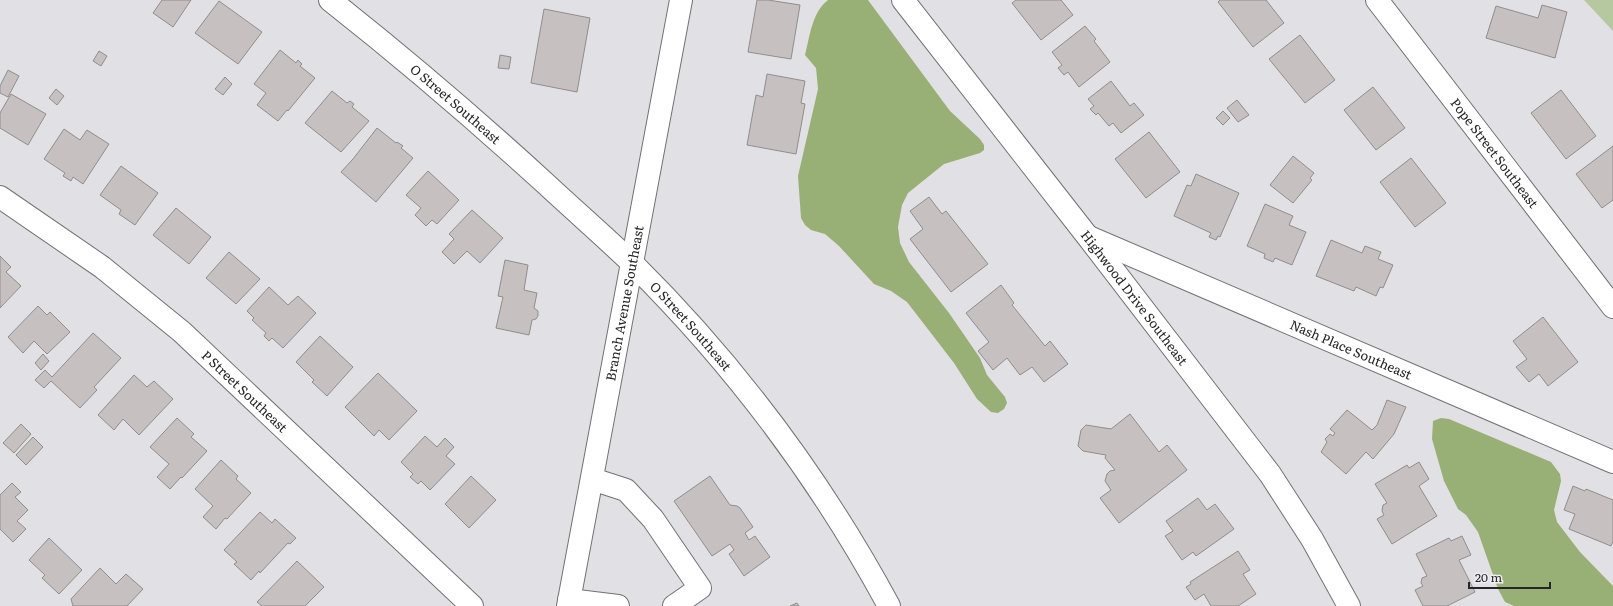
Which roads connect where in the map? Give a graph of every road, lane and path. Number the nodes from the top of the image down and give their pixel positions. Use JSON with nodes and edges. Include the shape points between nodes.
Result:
{"nodes":[{"id":1,"x":330,"y":0,"type":"edge"},
{"id":2,"x":681,"y":0,"type":"edge"},
{"id":3,"x":903,"y":0,"type":"edge"},
{"id":4,"x":1377,"y":0,"type":"edge"},
{"id":5,"x":0,"y":197,"type":"edge"},
{"id":6,"x":1088,"y":237,"type":"junction"},
{"id":7,"x":632,"y":264,"type":"junction"},
{"id":8,"x":1613,"y":307,"type":"edge"},
{"id":9,"x":1613,"y":462,"type":"edge"},
{"id":10,"x":592,"y":480,"type":"junction"},
{"id":11,"x":569,"y":603,"type":"edge"},
{"id":12,"x":472,"y":606,"type":"edge"},
{"id":13,"x":618,"y":606,"type":"edge"},
{"id":14,"x":674,"y":606,"type":"edge"},
{"id":15,"x":889,"y":606,"type":"edge"},
{"id":16,"x":1349,"y":606,"type":"edge"}],
"edges":[{"from":1,"to":7,"type":"street","name":"O Street Southeast","via":[[393,50],[506,147]]},
{"from":2,"to":7,"type":"street","name":"Branch Avenue Southeast"},
{"from":3,"to":6,"type":"street","name":"Highwood Drive Southeast"},
{"from":4,"to":8,"type":"street","name":"Pope Street Southeast"},
{"from":5,"to":12,"type":"street","name":"P Street Southeast","via":[[102,267],[182,332]]},
{"from":6,"to":9,"type":"street","name":"Nash Place Southeast"},
{"from":6,"to":16,"type":"street","name":"Highwood Drive Southeast","via":[[1270,474],[1312,540]]},
{"from":7,"to":10,"type":"street","name":"Branch Avenue Southeast"},
{"from":7,"to":15,"type":"street","name":"O Street Southeast","via":[[718,357],[785,440],[845,528]]},
{"from":10,"to":11,"type":"street","name":"Branch Avenue Southeast"},
{"from":10,"to":14,"type":"street","via":[[626,490],[653,519],[700,588]]},
{"from":11,"to":13,"type":"street"}]}
